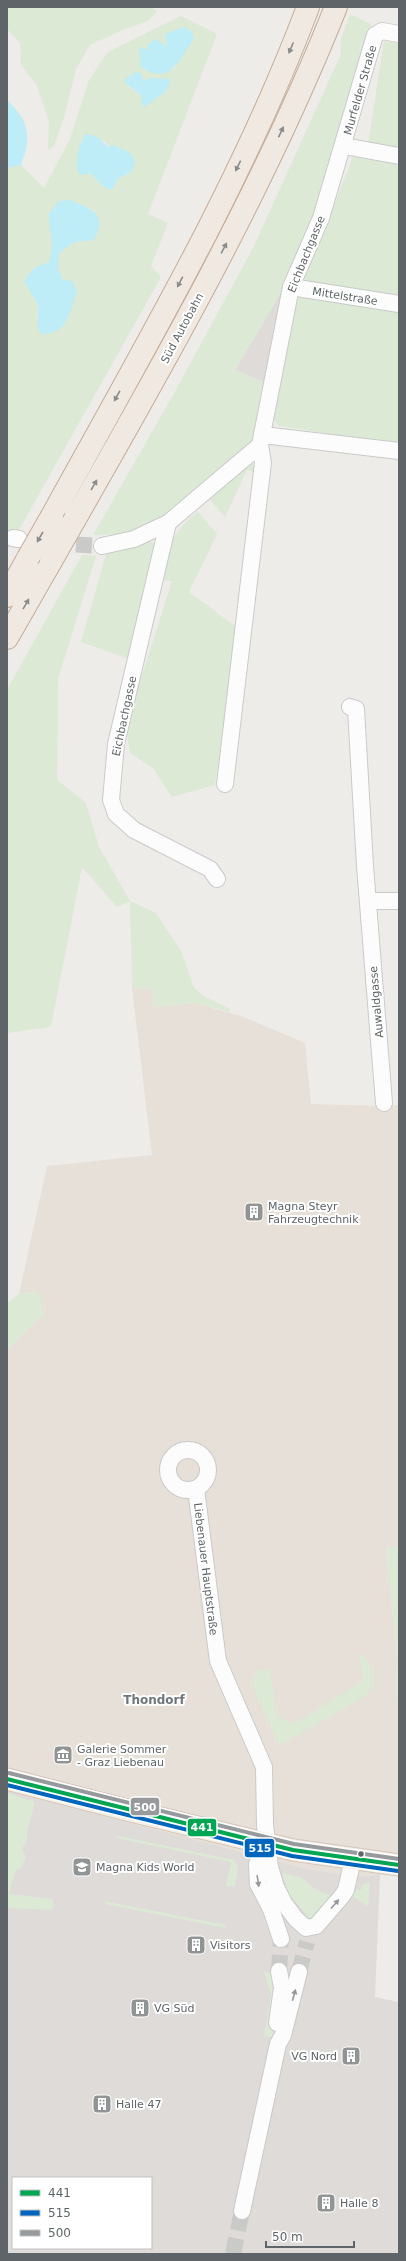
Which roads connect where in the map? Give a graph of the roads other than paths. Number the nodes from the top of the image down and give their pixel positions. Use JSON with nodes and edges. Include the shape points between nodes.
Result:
{"nodes":[{"id":1,"x":307,"y":9,"type":"edge"},
{"id":2,"x":333,"y":12,"type":"edge"},
{"id":3,"x":399,"y":34,"type":"edge"},
{"id":4,"x":344,"y":146,"type":"junction"},
{"id":5,"x":399,"y":156,"type":"edge"},
{"id":6,"x":291,"y":287,"type":"junction"},
{"id":7,"x":399,"y":304,"type":"edge"},
{"id":8,"x":262,"y":440,"type":"junction"},
{"id":9,"x":399,"y":451,"type":"edge"},
{"id":10,"x":168,"y":523,"type":"junction"},
{"id":11,"x":102,"y":546,"type":"tunnel mouth"},
{"id":12,"x":7,"y":596,"type":"edge"},
{"id":13,"x":7,"y":638,"type":"edge"},
{"id":14,"x":350,"y":707,"type":"dead end"},
{"id":15,"x":225,"y":784,"type":"dead end"},
{"id":16,"x":217,"y":879,"type":"dead end"},
{"id":17,"x":399,"y":900,"type":"edge"},
{"id":18,"x":368,"y":901,"type":"junction"},
{"id":19,"x":384,"y":1103,"type":"dead end"},
{"id":20,"x":196,"y":1489,"type":"dead end"},
{"id":21,"x":7,"y":1779,"type":"edge"},
{"id":22,"x":266,"y":1844,"type":"junction"},
{"id":23,"x":353,"y":1859,"type":"junction"},
{"id":24,"x":399,"y":1865,"type":"edge"},
{"id":25,"x":281,"y":1939,"type":"tunnel mouth"},
{"id":26,"x":279,"y":1971,"type":"tunnel mouth"},
{"id":27,"x":299,"y":1972,"type":"tunnel mouth"},
{"id":28,"x":278,"y":2044,"type":"junction"},
{"id":29,"x":242,"y":2211,"type":"tunnel mouth"}],
"edges":[{"from":1,"to":12,"type":"highway","one_way":true,"bridge":true,"via":[[264,112],[171,299]]},
{"from":13,"to":2,"type":"highway","name":"Süd Autobahn","one_way":true,"bridge":true,"via":[[145,398],[248,202],[288,118]]},
{"from":3,"to":4,"type":"street","name":"Murfelder Straße","via":[[382,31],[375,35]]},
{"from":4,"to":5,"type":"street"},
{"from":4,"to":6,"type":"street","name":"Eichbachgasse","via":[[321,218]]},
{"from":6,"to":7,"type":"street","name":"Mittelstraße"},
{"from":6,"to":8,"type":"street","name":"Eichbachgasse"},
{"from":8,"to":9,"type":"street"},
{"from":8,"to":10,"type":"street"},
{"from":8,"to":15,"type":"street","name":"Eichbachgasse","via":[[263,463]]},
{"from":10,"to":11,"type":"street","via":[[134,539]]},
{"from":10,"to":16,"type":"street","name":"Eichbachgasse","via":[[116,744],[111,800],[116,814],[134,830],[210,869]]},
{"from":14,"to":18,"type":"street","name":"Auwaldgasse","via":[[356,709]]},
{"from":17,"to":18,"type":"street"},
{"from":18,"to":19,"type":"street","name":"Auwaldgasse"},
{"from":20,"to":22,"type":"street","name":"Liebenauer Hauptstraße","via":[[217,1655],[262,1760],[265,1775]]},
{"from":21,"to":22,"type":"main road"},
{"from":22,"to":23,"type":"main road"},
{"from":22,"to":23,"type":"street","one_way":true,"via":[[276,1887],[307,1935],[346,1890]]},
{"from":22,"to":25,"type":"street","one_way":true,"via":[[257,1864],[258,1884],[271,1909]]},
{"from":23,"to":24,"type":"main road"},
{"from":26,"to":28,"type":"street","via":[[282,1988],[276,2035]]},
{"from":28,"to":27,"type":"street","one_way":true,"via":[[283,2035]]},
{"from":28,"to":29,"type":"street"}]}
